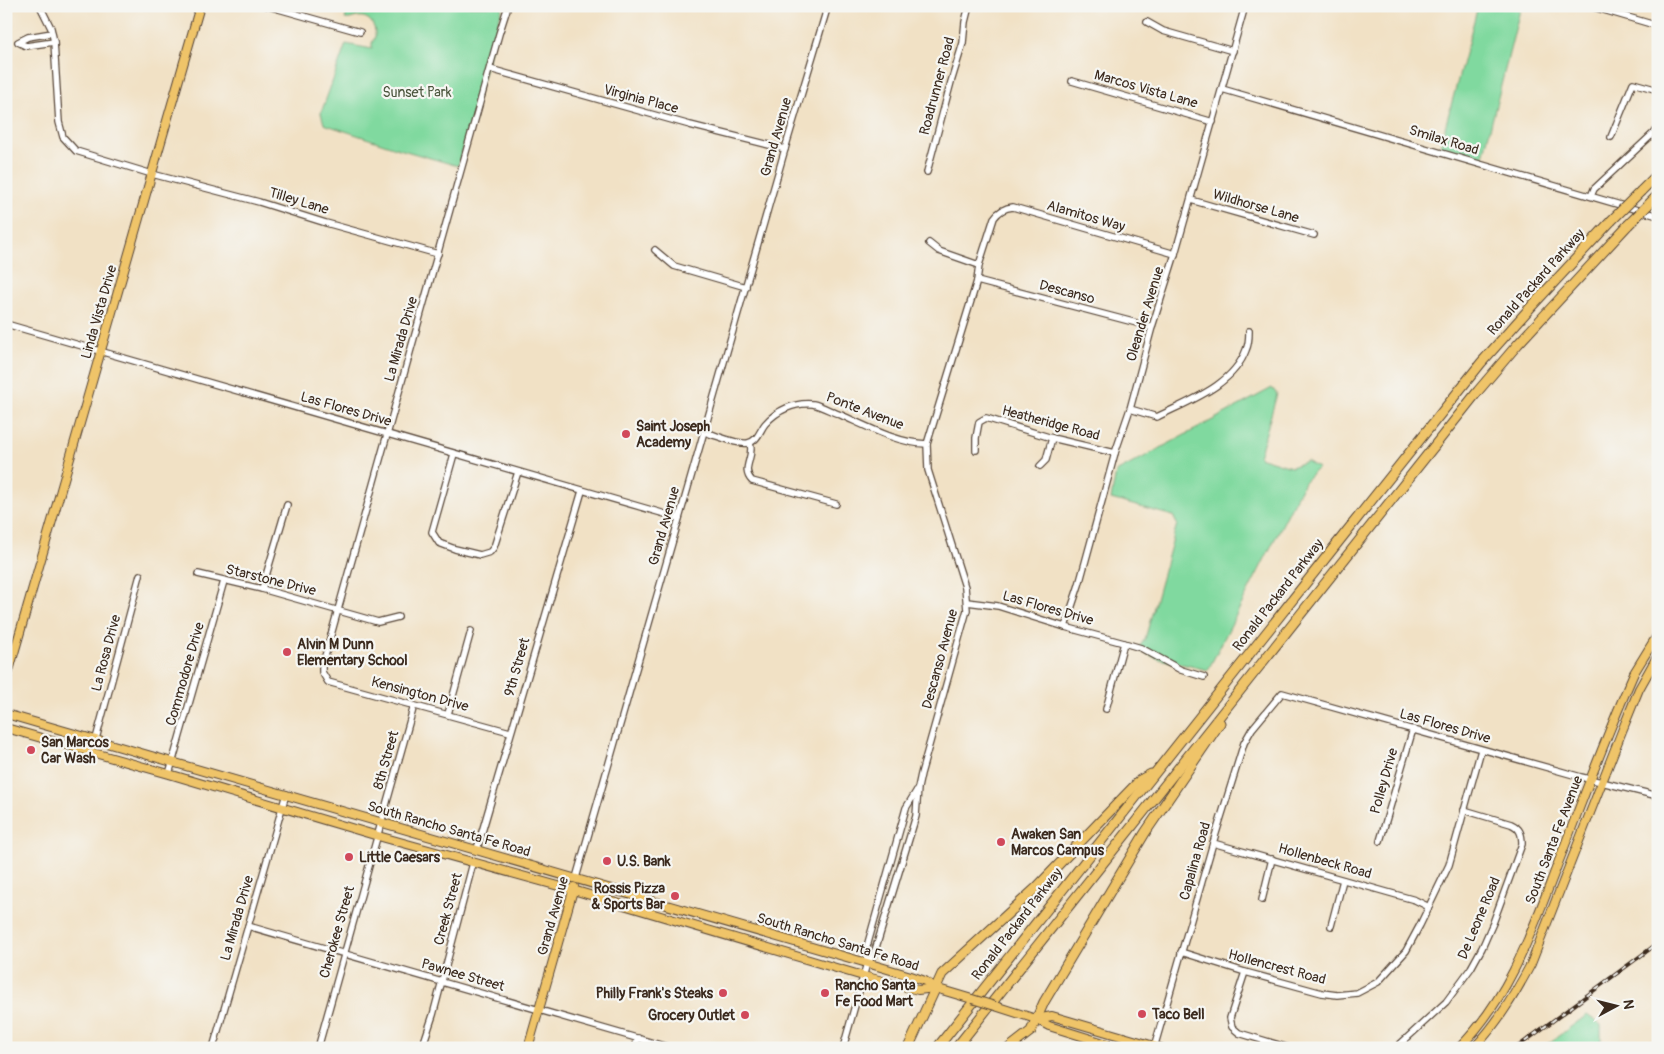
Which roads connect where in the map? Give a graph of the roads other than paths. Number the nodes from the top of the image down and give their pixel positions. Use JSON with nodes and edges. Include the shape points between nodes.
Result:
{"nodes":[{"id":1,"x":40,"y":6,"type":"edge"},
{"id":2,"x":200,"y":6,"type":"edge"},
{"id":3,"x":268,"y":6,"type":"edge"},
{"id":4,"x":297,"y":6,"type":"edge"},
{"id":5,"x":508,"y":6,"type":"edge"},
{"id":6,"x":969,"y":6,"type":"edge"},
{"id":7,"x":1245,"y":6,"type":"edge"},
{"id":8,"x":1590,"y":6,"type":"edge"},
{"id":9,"x":826,"y":12,"type":"dead end"},
{"id":10,"x":295,"y":14,"type":"junction"},
{"id":11,"x":1147,"y":22,"type":"dead end"},
{"id":12,"x":1658,"y":26,"type":"edge"},
{"id":13,"x":360,"y":32,"type":"dead end"},
{"id":14,"x":52,"y":33,"type":"junction"},
{"id":15,"x":54,"y":42,"type":"junction"},
{"id":16,"x":1233,"y":51,"type":"junction"},
{"id":17,"x":490,"y":69,"type":"junction"},
{"id":18,"x":1072,"y":81,"type":"dead end"},
{"id":19,"x":1222,"y":89,"type":"junction"},
{"id":20,"x":1658,"y":90,"type":"edge"},
{"id":21,"x":1213,"y":122,"type":"junction"},
{"id":22,"x":1658,"y":129,"type":"edge"},
{"id":23,"x":1611,"y":137,"type":"dead end"},
{"id":24,"x":785,"y":149,"type":"junction"},
{"id":25,"x":926,"y":172,"type":"dead end"},
{"id":26,"x":152,"y":174,"type":"junction"},
{"id":27,"x":1658,"y":174,"type":"edge"},
{"id":28,"x":1658,"y":195,"type":"edge"},
{"id":29,"x":1590,"y":196,"type":"junction"},
{"id":30,"x":1191,"y":200,"type":"junction"},
{"id":31,"x":1658,"y":216,"type":"edge"},
{"id":32,"x":994,"y":218,"type":"joint"},
{"id":33,"x":1314,"y":235,"type":"dead end"},
{"id":34,"x":930,"y":244,"type":"dead end"},
{"id":35,"x":655,"y":250,"type":"dead end"},
{"id":36,"x":438,"y":254,"type":"junction"},
{"id":37,"x":1175,"y":254,"type":"junction"},
{"id":38,"x":979,"y":265,"type":"junction"},
{"id":39,"x":977,"y":281,"type":"junction"},
{"id":40,"x":746,"y":287,"type":"junction"},
{"id":41,"x":6,"y":324,"type":"edge"},
{"id":42,"x":1152,"y":327,"type":"junction"},
{"id":43,"x":1249,"y":331,"type":"dead end"},
{"id":44,"x":101,"y":352,"type":"junction"},
{"id":45,"x":1130,"y":409,"type":"junction"},
{"id":46,"x":704,"y":432,"type":"junction"},
{"id":47,"x":388,"y":434,"type":"junction"},
{"id":48,"x":1052,"y":438,"type":"junction"},
{"id":49,"x":750,"y":443,"type":"junction"},
{"id":50,"x":927,"y":444,"type":"junction"},
{"id":51,"x":976,"y":450,"type":"dead end"},
{"id":52,"x":1116,"y":453,"type":"junction"},
{"id":53,"x":454,"y":454,"type":"junction"},
{"id":54,"x":1040,"y":466,"type":"dead end"},
{"id":55,"x":518,"y":472,"type":"junction"},
{"id":56,"x":582,"y":491,"type":"junction"},
{"id":57,"x":836,"y":504,"type":"dead end"},
{"id":58,"x":287,"y":505,"type":"dead end"},
{"id":59,"x":679,"y":518,"type":"junction"},
{"id":60,"x":140,"y":574,"type":"dead end"},
{"id":61,"x":198,"y":574,"type":"dead end"},
{"id":62,"x":224,"y":581,"type":"junction"},
{"id":63,"x":262,"y":589,"type":"junction"},
{"id":64,"x":967,"y":602,"type":"junction"},
{"id":65,"x":338,"y":610,"type":"junction"},
{"id":66,"x":398,"y":617,"type":"dead end"},
{"id":67,"x":1065,"y":627,"type":"junction"},
{"id":68,"x":471,"y":630,"type":"dead end"},
{"id":69,"x":1658,"y":634,"type":"edge"},
{"id":70,"x":1124,"y":643,"type":"junction"},
{"id":71,"x":1658,"y":655,"type":"edge"},
{"id":72,"x":1257,"y":669,"type":"junction"},
{"id":73,"x":325,"y":678,"type":"joint"},
{"id":74,"x":1204,"y":678,"type":"dead end"},
{"id":75,"x":6,"y":681,"type":"edge"},
{"id":76,"x":1282,"y":693,"type":"joint"},
{"id":77,"x":411,"y":704,"type":"junction"},
{"id":78,"x":1106,"y":709,"type":"dead end"},
{"id":79,"x":6,"y":714,"type":"edge"},
{"id":80,"x":448,"y":714,"type":"junction"},
{"id":81,"x":6,"y":728,"type":"edge"},
{"id":82,"x":1413,"y":729,"type":"junction"},
{"id":83,"x":510,"y":732,"type":"junction"},
{"id":84,"x":96,"y":739,"type":"junction"},
{"id":85,"x":1481,"y":750,"type":"junction"},
{"id":86,"x":173,"y":761,"type":"junction"},
{"id":87,"x":1157,"y":770,"type":"junction"},
{"id":88,"x":169,"y":774,"type":"junction"},
{"id":89,"x":1590,"y":780,"type":"junction"},
{"id":90,"x":1602,"y":783,"type":"junction"},
{"id":91,"x":918,"y":788,"type":"junction"},
{"id":92,"x":286,"y":794,"type":"junction"},
{"id":93,"x":1658,"y":796,"type":"edge"},
{"id":94,"x":282,"y":808,"type":"junction"},
{"id":95,"x":1464,"y":810,"type":"junction"},
{"id":96,"x":381,"y":823,"type":"junction"},
{"id":97,"x":378,"y":836,"type":"junction"},
{"id":98,"x":1380,"y":841,"type":"dead end"},
{"id":99,"x":1213,"y":843,"type":"junction"},
{"id":100,"x":477,"y":850,"type":"junction"},
{"id":101,"x":1272,"y":859,"type":"junction"},
{"id":102,"x":473,"y":863,"type":"junction"},
{"id":103,"x":576,"y":878,"type":"junction"},
{"id":104,"x":1343,"y":880,"type":"junction"},
{"id":105,"x":573,"y":890,"type":"junction"},
{"id":106,"x":1262,"y":900,"type":"dead end"},
{"id":107,"x":662,"y":903,"type":"junction"},
{"id":108,"x":1429,"y":907,"type":"junction"},
{"id":109,"x":639,"y":910,"type":"junction"},
{"id":110,"x":248,"y":926,"type":"junction"},
{"id":111,"x":1331,"y":926,"type":"dead end"},
{"id":112,"x":1182,"y":952,"type":"junction"},
{"id":113,"x":344,"y":954,"type":"junction"},
{"id":114,"x":867,"y":963,"type":"junction"},
{"id":115,"x":1245,"y":972,"type":"junction"},
{"id":116,"x":863,"y":976,"type":"junction"},
{"id":117,"x":441,"y":982,"type":"junction"},
{"id":118,"x":935,"y":988,"type":"junction"},
{"id":119,"x":538,"y":1010,"type":"junction"},
{"id":120,"x":1036,"y":1018,"type":"junction"},
{"id":121,"x":638,"y":1038,"type":"junction"},
{"id":122,"x":1658,"y":1041,"type":"edge"},
{"id":123,"x":214,"y":1047,"type":"edge"},
{"id":124,"x":1157,"y":1047,"type":"edge"},
{"id":125,"x":318,"y":1048,"type":"edge"},
{"id":126,"x":422,"y":1048,"type":"edge"},
{"id":127,"x":528,"y":1048,"type":"edge"},
{"id":128,"x":635,"y":1048,"type":"edge"},
{"id":129,"x":671,"y":1048,"type":"edge"},
{"id":130,"x":843,"y":1048,"type":"edge"},
{"id":131,"x":908,"y":1048,"type":"edge"},
{"id":132,"x":937,"y":1048,"type":"edge"},
{"id":133,"x":958,"y":1048,"type":"edge"},
{"id":134,"x":1009,"y":1048,"type":"edge"},
{"id":135,"x":1120,"y":1048,"type":"edge"},
{"id":136,"x":1289,"y":1048,"type":"edge"},
{"id":137,"x":1396,"y":1048,"type":"edge"},
{"id":138,"x":1459,"y":1048,"type":"edge"},
{"id":139,"x":1474,"y":1048,"type":"edge"},
{"id":140,"x":1655,"y":1048,"type":"edge"}],
"edges":[{"from":1,"to":14,"type":"street"},
{"from":2,"to":26,"type":"main road","name":"Linda Vista Drive"},
{"from":3,"to":10,"type":"street"},
{"from":4,"to":10,"type":"street"},
{"from":5,"to":17,"type":"street","name":"La Mirada Drive"},
{"from":6,"to":25,"type":"street","name":"Roadrunner Road","via":[[963,43]]},
{"from":7,"to":16,"type":"street","name":"Oleander Avenue"},
{"from":8,"to":12,"type":"street"},
{"from":9,"to":24,"type":"street","name":"Grand Avenue"},
{"from":10,"to":13,"type":"street"},
{"from":11,"to":16,"type":"street","via":[[1163,31]]},
{"from":14,"to":15,"type":"street"},
{"from":14,"to":15,"type":"street","via":[[18,42],[26,46]]},
{"from":15,"to":26,"type":"street","via":[[58,112],[64,137],[76,151]]},
{"from":16,"to":19,"type":"street","name":"Oleander Avenue"},
{"from":17,"to":24,"type":"street","name":"Virginia Place"},
{"from":17,"to":36,"type":"street","name":"La Mirada Drive"},
{"from":18,"to":21,"type":"street","name":"Marcos Vista Lane"},
{"from":19,"to":21,"type":"street","name":"Oleander Avenue"},
{"from":19,"to":29,"type":"street","name":"Smilax Road"},
{"from":20,"to":23,"type":"street","via":[[1633,83]]},
{"from":21,"to":30,"type":"street","name":"Oleander Avenue"},
{"from":22,"to":29,"type":"street"},
{"from":24,"to":40,"type":"street","name":"Grand Avenue"},
{"from":26,"to":36,"type":"street","name":"Tilley Lane"},
{"from":26,"to":44,"type":"main road","name":"Linda Vista Drive"},
{"from":27,"to":87,"type":"highway","name":"Ronald Packard Parkway","bridge":true,"via":[[1610,221],[1481,363]]},
{"from":28,"to":72,"type":"highway","name":"Ronald Packard Parkway","bridge":true,"via":[[1478,390]]},
{"from":29,"to":31,"type":"street","name":"Smilax Road"},
{"from":30,"to":33,"type":"street","name":"Wildhorse Lane"},
{"from":30,"to":37,"type":"street","name":"Oleander Avenue"},
{"from":32,"to":37,"type":"street","name":"Alamitos Way","via":[[1005,208],[1013,207]]},
{"from":32,"to":38,"type":"street","name":"Descanso Avenue"},
{"from":34,"to":38,"type":"street","via":[[939,251]]},
{"from":35,"to":40,"type":"street","via":[[674,266]]},
{"from":36,"to":47,"type":"street","name":"La Mirada Drive"},
{"from":37,"to":42,"type":"street","name":"Oleander Avenue"},
{"from":38,"to":39,"type":"street","name":"Descanso Avenue"},
{"from":39,"to":42,"type":"street","name":"Descanso"},
{"from":39,"to":50,"type":"street","name":"Descanso Avenue"},
{"from":40,"to":46,"type":"street","name":"Grand Avenue"},
{"from":41,"to":44,"type":"street","name":"Las Flores Drive"},
{"from":42,"to":45,"type":"street","name":"Oleander Avenue"},
{"from":43,"to":45,"type":"street","via":[[1246,352],[1217,385],[1157,417]]},
{"from":44,"to":47,"type":"street","name":"Las Flores Drive"},
{"from":44,"to":75,"type":"main road","name":"Linda Vista Drive"},
{"from":45,"to":52,"type":"street","name":"Oleander Avenue"},
{"from":46,"to":49,"type":"street"},
{"from":46,"to":59,"type":"street","name":"Grand Avenue"},
{"from":47,"to":53,"type":"street","name":"Las Flores Drive"},
{"from":47,"to":65,"type":"street","name":"La Mirada Drive"},
{"from":48,"to":51,"type":"street","name":"Heatheridge Road","via":[[986,418],[979,422]]},
{"from":48,"to":52,"type":"street","name":"Heatheridge Road"},
{"from":48,"to":54,"type":"street","via":[[1046,460]]},
{"from":49,"to":50,"type":"street","name":"Ponte Avenue","via":[[774,414],[796,405],[812,404],[884,434]]},
{"from":49,"to":57,"type":"street","via":[[752,447],[746,470],[756,483]]},
{"from":50,"to":64,"type":"street","name":"Descanso Avenue","via":[[928,470],[966,587]]},
{"from":52,"to":67,"type":"street","name":"Oleander Avenue"},
{"from":53,"to":55,"type":"street","name":"Las Flores Drive"},
{"from":53,"to":55,"type":"street","via":[[432,532],[439,543],[456,550],[480,554],[490,552],[494,547]]},
{"from":55,"to":56,"type":"street","name":"Las Flores Drive"},
{"from":56,"to":59,"type":"street","name":"Las Flores Drive"},
{"from":56,"to":83,"type":"street","name":"9th Street"},
{"from":58,"to":63,"type":"street"},
{"from":59,"to":103,"type":"street","name":"Grand Avenue"},
{"from":60,"to":84,"type":"street","name":"La Rosa Drive"},
{"from":61,"to":62,"type":"street","name":"Starstone Drive"},
{"from":62,"to":63,"type":"street","name":"Starstone Drive"},
{"from":62,"to":86,"type":"street","name":"Commodore Drive"},
{"from":63,"to":65,"type":"street","name":"Starstone Drive"},
{"from":64,"to":67,"type":"street","name":"Las Flores Drive","via":[[998,606]]},
{"from":64,"to":91,"type":"street","name":"Descanso Avenue"},
{"from":65,"to":66,"type":"street","name":"Starstone Drive","via":[[378,622]]},
{"from":65,"to":73,"type":"street","name":"La Mirada Drive","via":[[322,668]]},
{"from":67,"to":70,"type":"street","name":"Las Flores Drive"},
{"from":68,"to":80,"type":"street"},
{"from":69,"to":89,"type":"main road","name":"South Santa Fe Avenue","via":[[1624,696]]},
{"from":70,"to":74,"type":"street","name":"Las Flores Drive"},
{"from":70,"to":78,"type":"street"},
{"from":71,"to":90,"type":"main road","name":"South Santa Fe Avenue","via":[[1639,689]]},
{"from":72,"to":120,"type":"highway","via":[[1145,833]]},
{"from":72,"to":133,"type":"highway","name":"Ronald Packard Parkway"},
{"from":73,"to":77,"type":"street","name":"Kensington Drive","via":[[328,682]]},
{"from":76,"to":82,"type":"street","name":"Las Flores Drive"},
{"from":76,"to":99,"type":"street","name":"Capalina Road","via":[[1244,743]]},
{"from":77,"to":80,"type":"street","name":"Kensington Drive"},
{"from":77,"to":96,"type":"street","name":"8th Street","via":[[413,709]]},
{"from":79,"to":84,"type":"main road","name":"South Rancho Santa Fe Road"},
{"from":80,"to":83,"type":"street","name":"Kensington Drive"},
{"from":81,"to":88,"type":"main road","name":"South Rancho Santa Fe Road"},
{"from":82,"to":85,"type":"street","name":"Las Flores Drive"},
{"from":82,"to":98,"type":"street","name":"Polley Drive"},
{"from":83,"to":100,"type":"street","name":"9th Street"},
{"from":84,"to":86,"type":"main road","name":"South Rancho Santa Fe Road"},
{"from":85,"to":89,"type":"street","name":"Las Flores Drive"},
{"from":85,"to":95,"type":"street","name":"Hollencrest Road"},
{"from":86,"to":88,"type":"street","name":"Commodore Drive"},
{"from":86,"to":92,"type":"main road","name":"South Rancho Santa Fe Road"},
{"from":87,"to":118,"type":"highway","via":[[1140,780],[1036,888],[942,974]]},
{"from":87,"to":132,"type":"highway","name":"Ronald Packard Parkway"},
{"from":88,"to":94,"type":"main road","name":"South Rancho Santa Fe Road"},
{"from":89,"to":90,"type":"street","name":"Las Flores Drive"},
{"from":89,"to":138,"type":"main road","name":"South Santa Fe Avenue","via":[[1520,959],[1495,1004]]},
{"from":90,"to":93,"type":"street","name":"Las Flores Drive"},
{"from":90,"to":139,"type":"main road","name":"South Santa Fe Avenue","via":[[1531,964],[1514,996]]},
{"from":91,"to":114,"type":"street","name":"Descanso Avenue","via":[[912,832],[874,954]]},
{"from":91,"to":114,"type":"street","via":[[906,808],[866,950]]},
{"from":92,"to":94,"type":"street","name":"La Mirada Drive"},
{"from":92,"to":96,"type":"main road","name":"South Rancho Santa Fe Road"},
{"from":94,"to":97,"type":"main road","name":"South Rancho Santa Fe Road"},
{"from":94,"to":110,"type":"street","name":"La Mirada Drive"},
{"from":95,"to":108,"type":"street","name":"Hollencrest Road","via":[[1449,866]]},
{"from":95,"to":137,"type":"street","name":"De Leone Road","via":[[1518,827],[1522,844],[1493,923],[1471,968],[1446,1002]]},
{"from":96,"to":97,"type":"street","name":"Cherokee Street"},
{"from":96,"to":100,"type":"main road","name":"South Rancho Santa Fe Road"},
{"from":97,"to":102,"type":"main road","name":"South Rancho Santa Fe Road"},
{"from":97,"to":113,"type":"street","name":"Cherokee Street"},
{"from":99,"to":101,"type":"street","name":"Hollenbeck Road"},
{"from":99,"to":112,"type":"street","name":"Capalina Road"},
{"from":100,"to":103,"type":"main road","name":"South Rancho Santa Fe Road"},
{"from":101,"to":104,"type":"street","name":"Hollenbeck Road"},
{"from":101,"to":106,"type":"street"},
{"from":102,"to":105,"type":"main road","name":"South Rancho Santa Fe Road"},
{"from":102,"to":117,"type":"street","name":"Creek Street"},
{"from":103,"to":105,"type":"main road","name":"Grand Avenue"},
{"from":103,"to":107,"type":"main road","name":"South Rancho Santa Fe Road"},
{"from":104,"to":108,"type":"street","name":"Hollenbeck Road"},
{"from":104,"to":111,"type":"street"},
{"from":105,"to":109,"type":"main road","name":"South Rancho Santa Fe Road"},
{"from":105,"to":119,"type":"main road","name":"Grand Avenue"},
{"from":107,"to":109,"type":"main road","via":[[659,907]]},
{"from":107,"to":114,"type":"main road","name":"South Rancho Santa Fe Road"},
{"from":108,"to":115,"type":"street","name":"Hollencrest Road","via":[[1406,951],[1378,982],[1357,993],[1322,993]]},
{"from":109,"to":116,"type":"main road","name":"South Rancho Santa Fe Road"},
{"from":110,"to":113,"type":"street","name":"Pawnee Street"},
{"from":110,"to":123,"type":"street","name":"La Mirada Drive"},
{"from":112,"to":115,"type":"street","name":"Hollencrest Road"},
{"from":112,"to":124,"type":"street","name":"Capalina Road"},
{"from":113,"to":117,"type":"street","name":"Pawnee Street"},
{"from":113,"to":125,"type":"street","name":"Cherokee Street"},
{"from":114,"to":116,"type":"street","name":"Descanso Avenue"},
{"from":114,"to":118,"type":"main road","name":"South Rancho Santa Fe Road","via":[[924,981]]},
{"from":115,"to":136,"type":"street","via":[[1230,1018],[1232,1027],[1239,1033]]},
{"from":116,"to":118,"type":"main road","name":"South Rancho Santa Fe Road","via":[[918,990]]},
{"from":116,"to":130,"type":"street","name":"Descanso Avenue"},
{"from":117,"to":119,"type":"street","name":"Pawnee Street"},
{"from":117,"to":126,"type":"street","name":"Creek Street"},
{"from":118,"to":120,"type":"main road","bridge":true},
{"from":118,"to":131,"type":"highway"},
{"from":119,"to":121,"type":"street","name":"Pawnee Street"},
{"from":119,"to":127,"type":"main road","name":"Grand Avenue"},
{"from":120,"to":124,"type":"main road","via":[[1052,1016]]},
{"from":120,"to":134,"type":"highway","via":[[1031,1031]]},
{"from":120,"to":135,"type":"main road","via":[[1049,1026]]},
{"from":121,"to":128,"type":"street"},
{"from":121,"to":129,"type":"street","name":"Pawnee Street"},
{"from":122,"to":140,"type":"street"}]}
